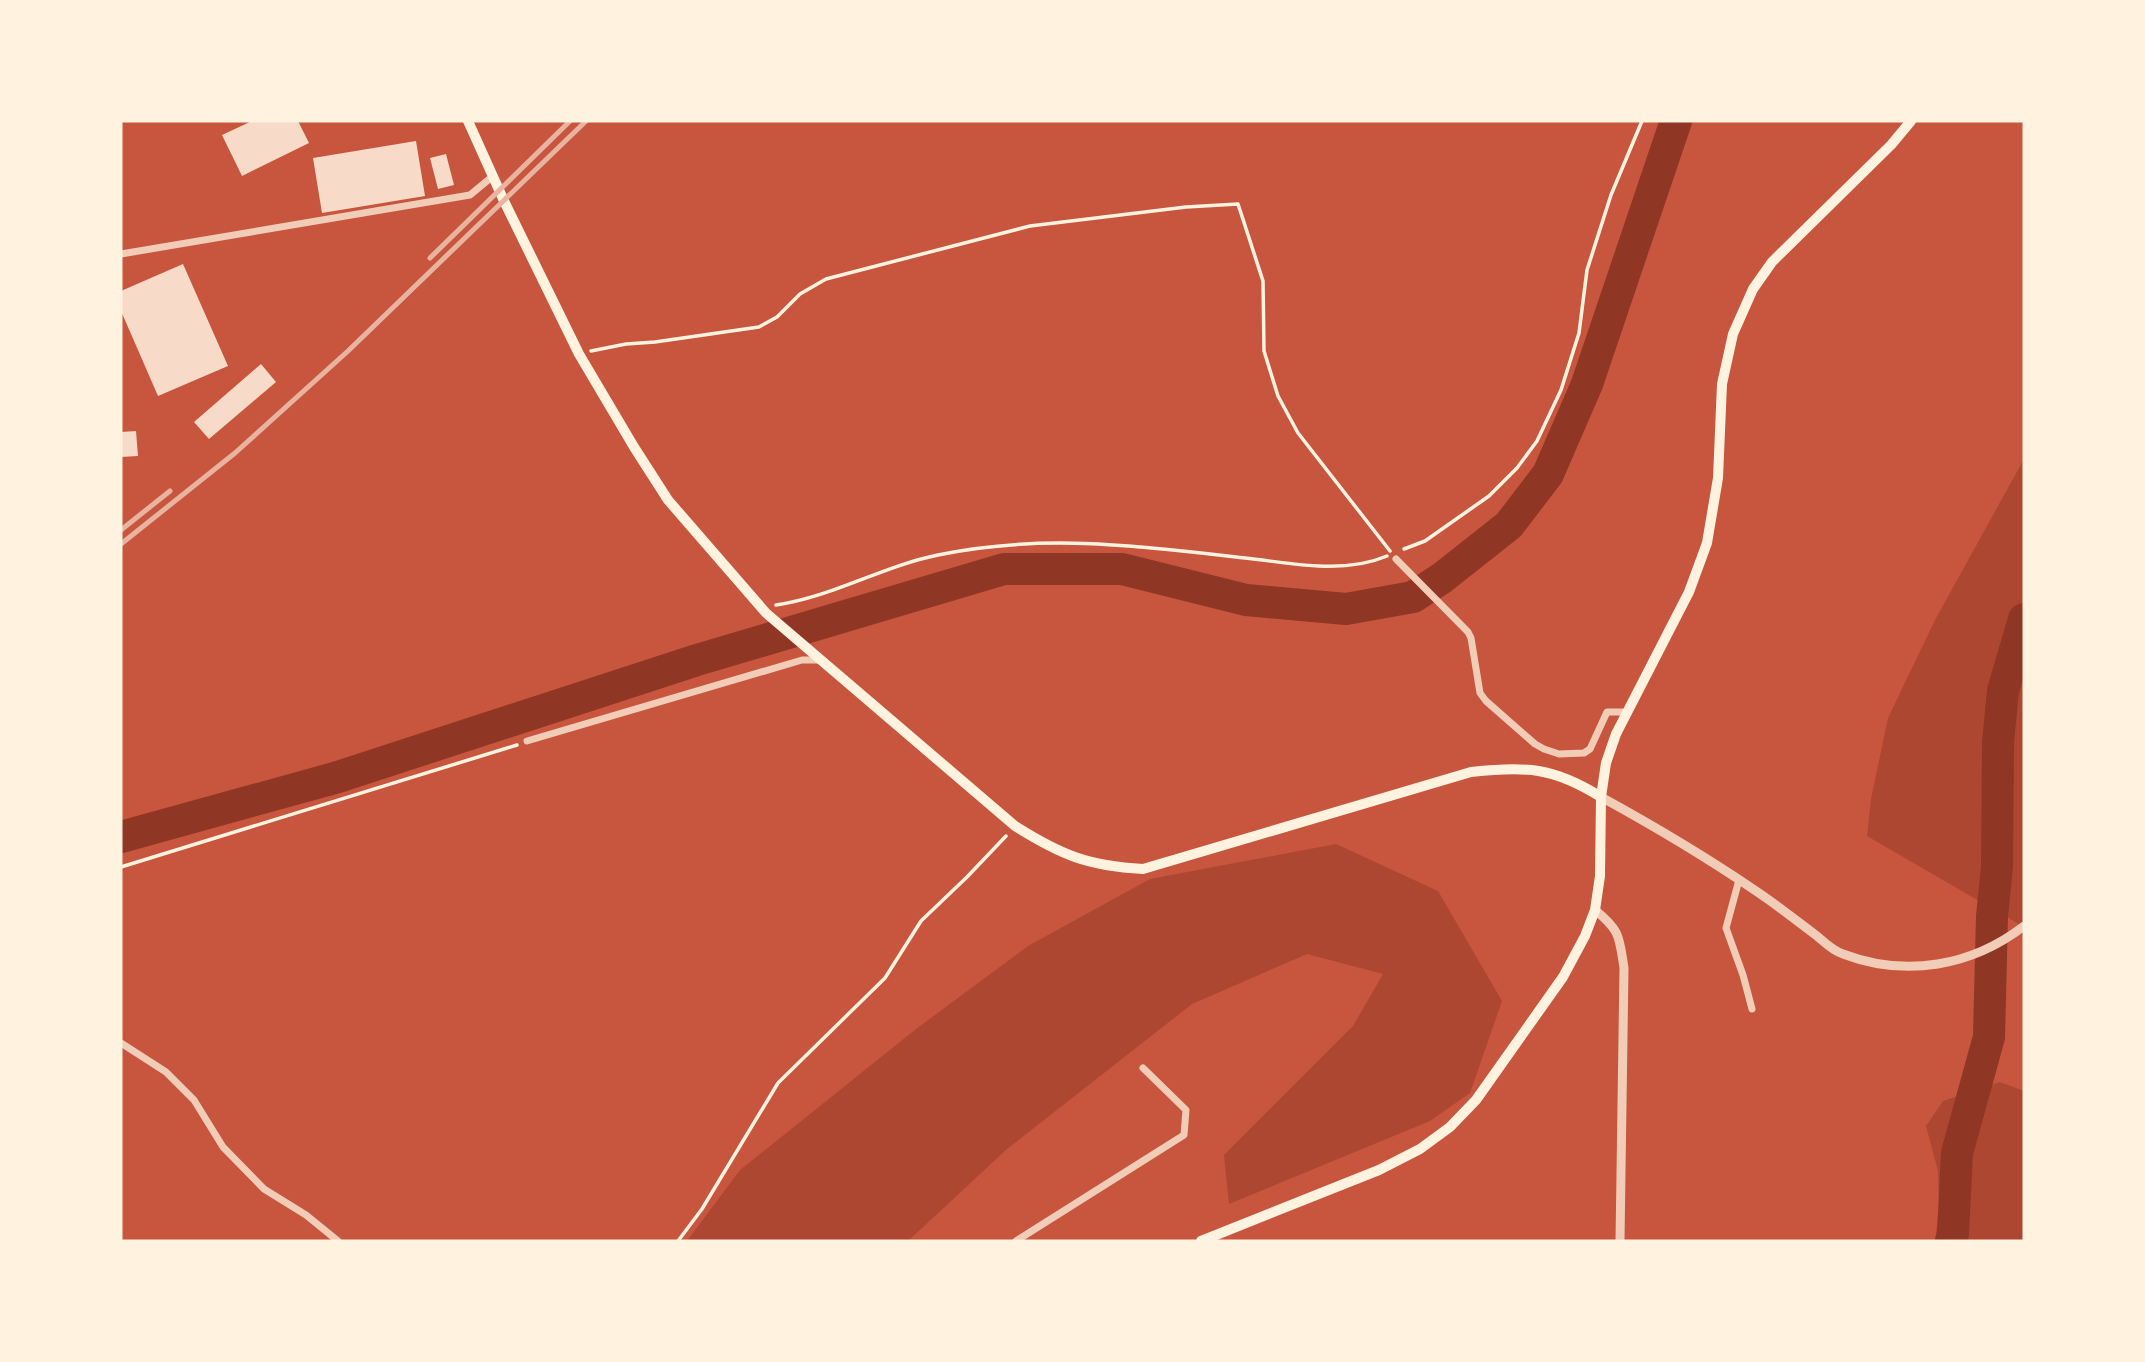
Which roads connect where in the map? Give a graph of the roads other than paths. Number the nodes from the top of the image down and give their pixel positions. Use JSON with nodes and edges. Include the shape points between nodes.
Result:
{"nodes":[{"id":1,"x":468,"y":121,"type":"edge"},
{"id":2,"x":1910,"y":121,"type":"edge"},
{"id":3,"x":494,"y":176,"type":"junction"},
{"id":4,"x":121,"y":254,"type":"edge"},
{"id":5,"x":1394,"y":556,"type":"road end"},
{"id":6,"x":816,"y":658,"type":"junction"},
{"id":7,"x":1627,"y":712,"type":"junction"},
{"id":8,"x":527,"y":741,"type":"road end"},
{"id":9,"x":1601,"y":797,"type":"junction"},
{"id":10,"x":1739,"y":880,"type":"junction"},
{"id":11,"x":1595,"y":910,"type":"junction"},
{"id":12,"x":2024,"y":926,"type":"edge"},
{"id":13,"x":1752,"y":1009,"type":"dead end"},
{"id":14,"x":121,"y":1043,"type":"edge"},
{"id":15,"x":1143,"y":1068,"type":"dead end"},
{"id":16,"x":338,"y":1241,"type":"edge"},
{"id":17,"x":1016,"y":1241,"type":"edge"},
{"id":18,"x":1201,"y":1241,"type":"edge"},
{"id":19,"x":1620,"y":1241,"type":"edge"}],
"edges":[{"from":1,"to":3,"type":"main road"},
{"from":2,"to":7,"type":"main road","via":[[1772,262],[1753,289],[1727,355],[1718,478],[1707,543],[1689,593]]},
{"from":3,"to":4,"type":"street","via":[[470,195]]},
{"from":3,"to":6,"type":"main road","via":[[579,354],[668,500],[763,610]]},
{"from":5,"to":7,"type":"street","via":[[1471,638],[1480,693],[1535,744],[1559,754],[1584,753],[1607,712]]},
{"from":6,"to":8,"type":"street"},
{"from":6,"to":9,"type":"main road","via":[[1014,826],[1050,848],[1110,867],[1143,869],[1471,772],[1510,768],[1555,774],[1575,780]]},
{"from":7,"to":9,"type":"main road","via":[[1606,762]]},
{"from":9,"to":10,"type":"street"},
{"from":9,"to":11,"type":"main road"},
{"from":10,"to":12,"type":"street","via":[[1840,954],[1892,966],[1937,965],[1966,958],[2002,943]]},
{"from":10,"to":13,"type":"street","via":[[1726,928]]},
{"from":11,"to":18,"type":"main road","via":[[1563,977],[1476,1100],[1450,1127],[1379,1170]]},
{"from":11,"to":19,"type":"street","via":[[1615,926],[1624,968]]},
{"from":14,"to":16,"type":"street","via":[[166,1072],[194,1100],[223,1147],[264,1189]]},
{"from":15,"to":17,"type":"street","via":[[1186,1110],[1184,1135]]}]}
